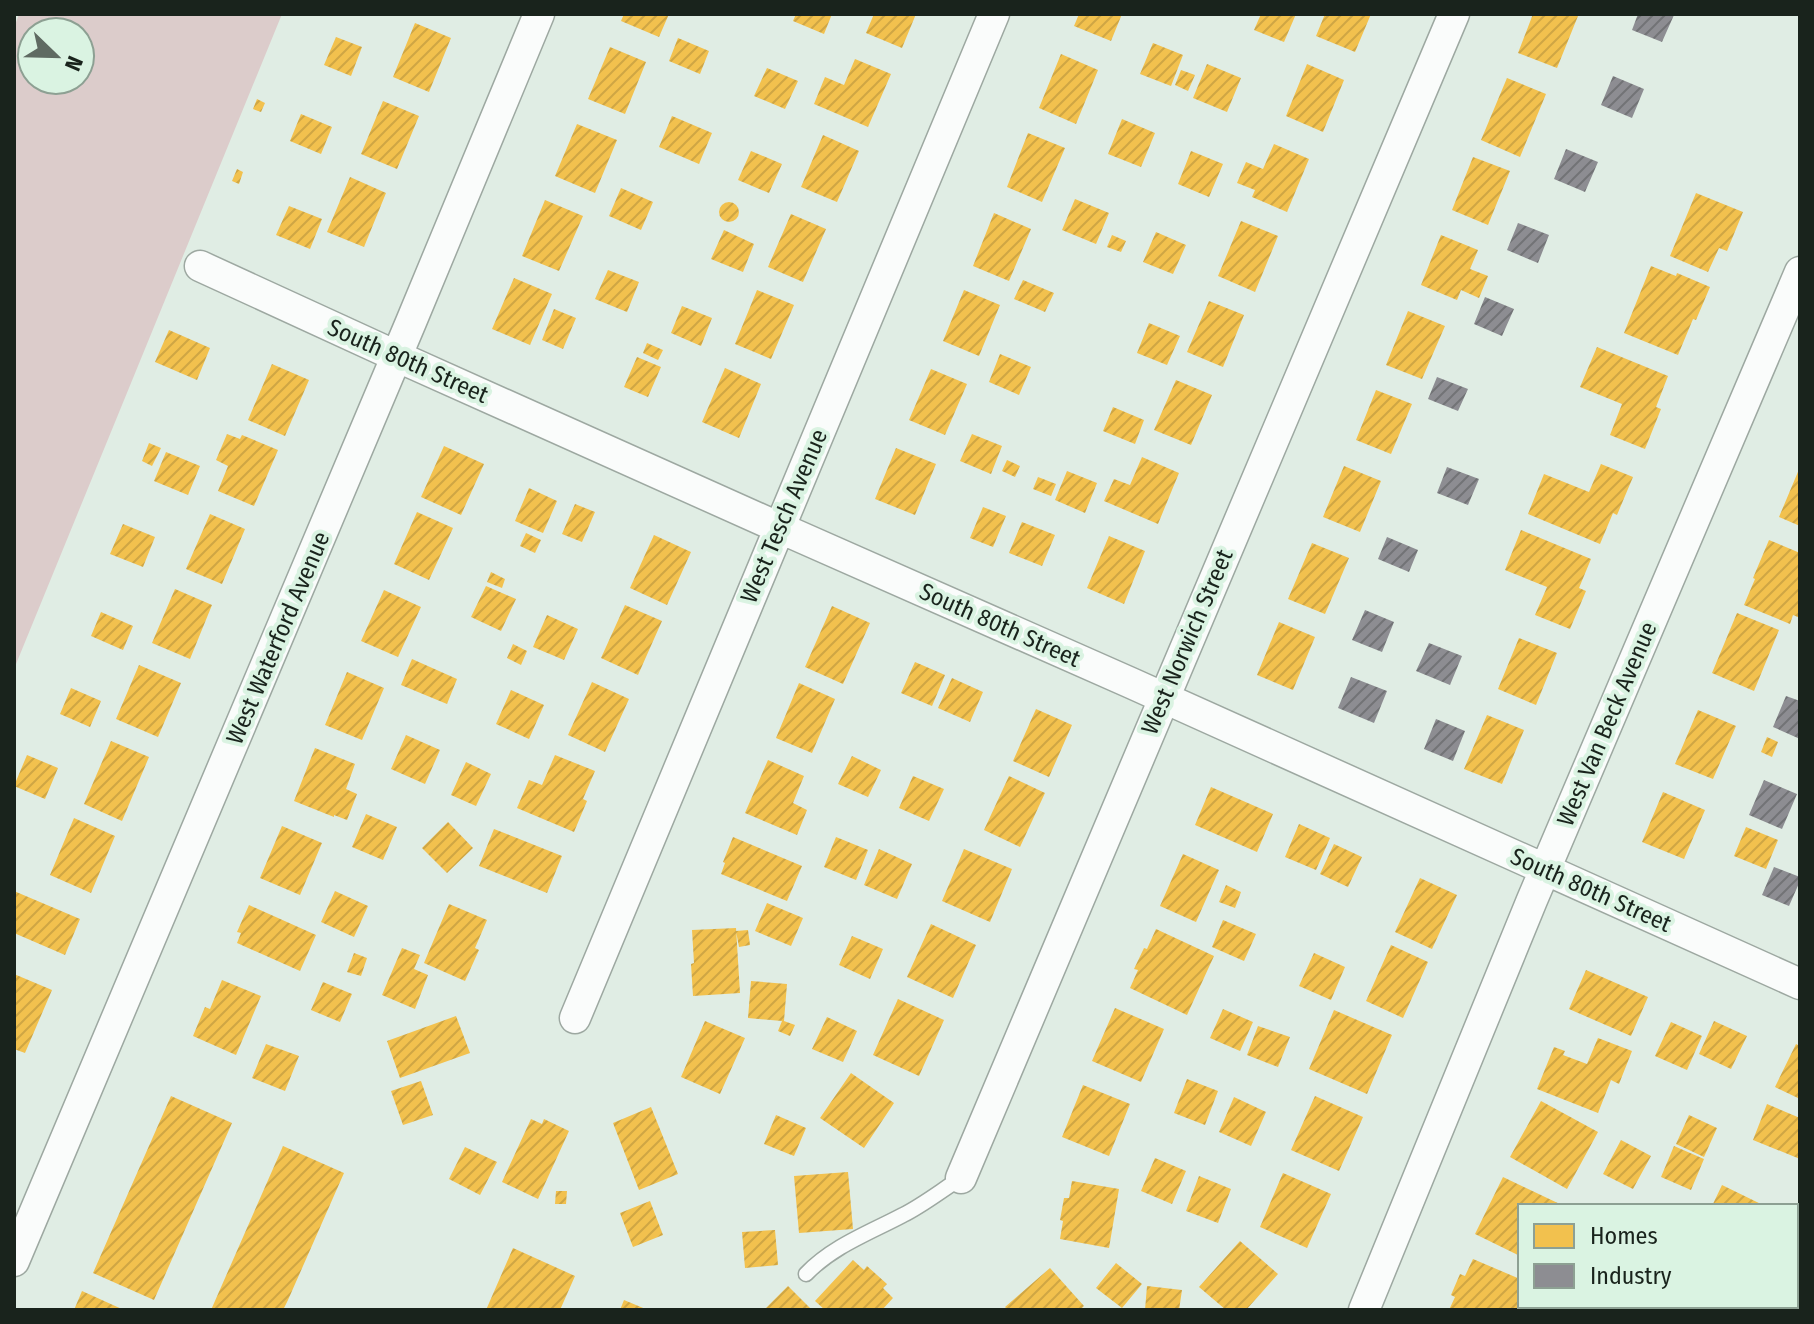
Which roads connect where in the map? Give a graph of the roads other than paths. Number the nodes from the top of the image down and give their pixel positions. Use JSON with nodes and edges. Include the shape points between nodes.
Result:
{"nodes":[{"id":1,"x":539,"y":14,"type":"edge"},
{"id":2,"x":994,"y":14,"type":"edge"},
{"id":3,"x":1454,"y":14,"type":"edge"},
{"id":4,"x":200,"y":266,"type":"dead end"},
{"id":5,"x":1800,"y":272,"type":"edge"},
{"id":6,"x":396,"y":356,"type":"junction"},
{"id":7,"x":780,"y":528,"type":"junction"},
{"id":8,"x":1164,"y":698,"type":"junction"},
{"id":9,"x":1545,"y":869,"type":"junction"},
{"id":10,"x":1800,"y":984,"type":"edge"},
{"id":11,"x":575,"y":1018,"type":"dead end"},
{"id":12,"x":961,"y":1178,"type":"joint"},
{"id":13,"x":14,"y":1261,"type":"edge"},
{"id":14,"x":806,"y":1274,"type":"dead end"},
{"id":15,"x":1364,"y":1310,"type":"edge"}],
"edges":[{"from":1,"to":6,"type":"street","name":"West Waterford Avenue"},
{"from":2,"to":7,"type":"street","name":"West Tesch Avenue"},
{"from":3,"to":8,"type":"street","name":"West Norwich Street"},
{"from":4,"to":6,"type":"street","name":"South 80th Street"},
{"from":5,"to":9,"type":"street","name":"West Van Beck Avenue"},
{"from":6,"to":7,"type":"street","name":"South 80th Street"},
{"from":6,"to":13,"type":"street","name":"West Waterford Avenue"},
{"from":7,"to":8,"type":"street","name":"South 80th Street"},
{"from":7,"to":11,"type":"street","name":"West Tesch Avenue"},
{"from":8,"to":9,"type":"street","name":"South 80th Street"},
{"from":8,"to":12,"type":"street","name":"West Norwich Street"},
{"from":9,"to":10,"type":"street","name":"South 80th Street"},
{"from":9,"to":15,"type":"street","name":"West Van Beck Avenue"},
{"from":12,"to":14,"type":"lane","via":[[832,1253]]}]}
